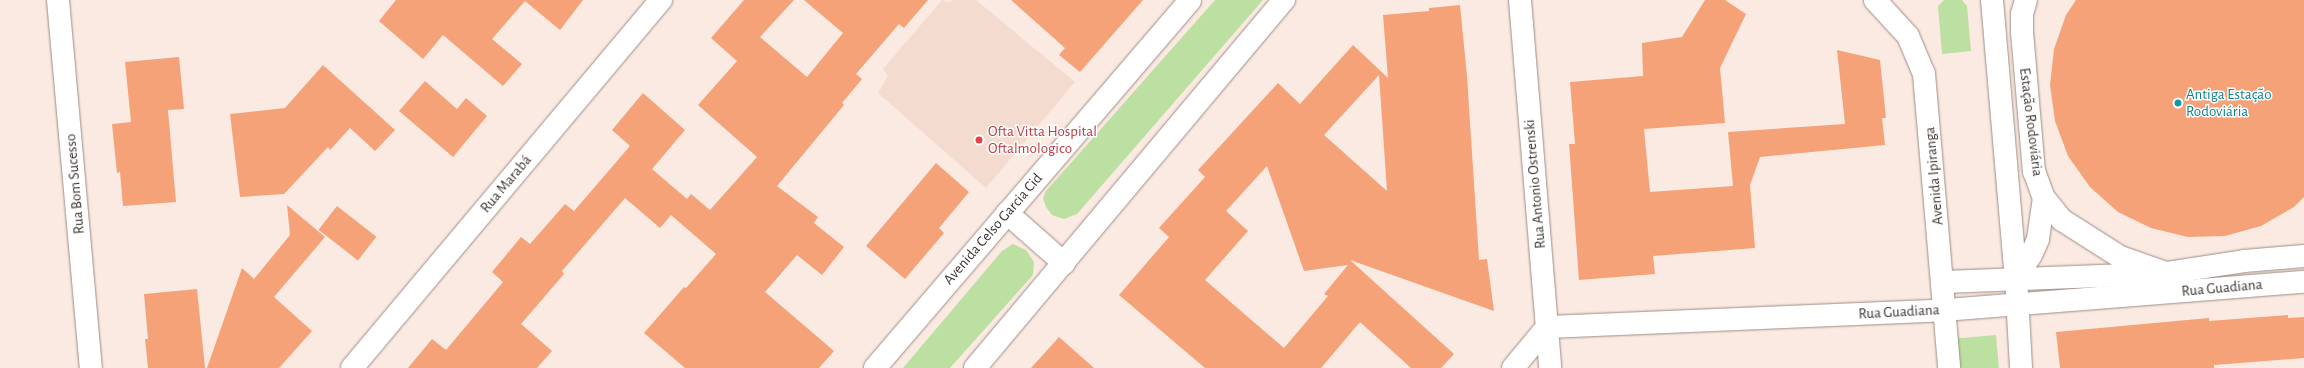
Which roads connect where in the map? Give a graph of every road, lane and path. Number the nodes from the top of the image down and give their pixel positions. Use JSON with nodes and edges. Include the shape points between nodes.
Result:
{"nodes":[{"id":1,"x":58,"y":0,"type":"edge"},
{"id":2,"x":661,"y":0,"type":"edge"},
{"id":3,"x":1190,"y":0,"type":"edge"},
{"id":4,"x":1284,"y":0,"type":"edge"},
{"id":5,"x":1520,"y":0,"type":"edge"},
{"id":6,"x":1875,"y":0,"type":"edge"},
{"id":7,"x":1992,"y":0,"type":"edge"},
{"id":8,"x":2026,"y":0,"type":"edge"},
{"id":9,"x":1994,"y":32,"type":"junction"},
{"id":10,"x":2022,"y":32,"type":"junction"},
{"id":11,"x":2044,"y":198,"type":"junction"},
{"id":12,"x":1007,"y":213,"type":"junction"},
{"id":13,"x":2304,"y":256,"type":"edge"},
{"id":14,"x":1064,"y":263,"type":"junction"},
{"id":15,"x":2166,"y":273,"type":"junction"},
{"id":16,"x":2016,"y":278,"type":"junction"},
{"id":17,"x":1944,"y":282,"type":"junction"},
{"id":18,"x":2304,"y":282,"type":"edge"},
{"id":19,"x":2017,"y":305,"type":"junction"},
{"id":20,"x":1945,"y":310,"type":"junction"},
{"id":21,"x":1547,"y":327,"type":"junction"},
{"id":22,"x":91,"y":368,"type":"edge"},
{"id":23,"x":352,"y":368,"type":"edge"},
{"id":24,"x":875,"y":368,"type":"edge"},
{"id":25,"x":975,"y":368,"type":"edge"},
{"id":26,"x":1513,"y":368,"type":"edge"},
{"id":27,"x":1550,"y":368,"type":"edge"},
{"id":28,"x":1949,"y":368,"type":"edge"},
{"id":29,"x":2021,"y":368,"type":"edge"}],
"edges":[{"from":1,"to":22,"type":"street","name":"Rua Bom Sucesso"},
{"from":2,"to":23,"type":"street","name":"Rua Marabá"},
{"from":3,"to":12,"type":"street","name":"Avenida Celso Garcia Cid"},
{"from":4,"to":14,"type":"street"},
{"from":5,"to":21,"type":"street","name":"Rua Antonio Ostrenski"},
{"from":6,"to":17,"type":"street","name":"Avenida Ipiranga","via":[[1908,36],[1924,74]]},
{"from":7,"to":9,"type":"street"},
{"from":8,"to":10,"type":"street","name":"Estação Rodoviária","via":[[2022,14]]},
{"from":9,"to":10,"type":"street"},
{"from":9,"to":16,"type":"street"},
{"from":10,"to":11,"type":"street","name":"Estação Rodoviária","via":[[2034,171]]},
{"from":11,"to":15,"type":"street","name":"Estação Rodoviária","via":[[2062,220],[2087,238],[2120,257]]},
{"from":11,"to":16,"type":"street","via":[[2038,239]]},
{"from":12,"to":14,"type":"street"},
{"from":12,"to":24,"type":"street","name":"Avenida Celso Garcia Cid"},
{"from":13,"to":15,"type":"street","name":"Estação Rodoviária","via":[[2244,261]]},
{"from":14,"to":25,"type":"street"},
{"from":15,"to":16,"type":"street"},
{"from":16,"to":17,"type":"street"},
{"from":16,"to":19,"type":"street"},
{"from":17,"to":20,"type":"street","name":"Avenida Ipiranga"},
{"from":18,"to":19,"type":"street","name":"Rua Guadiana"},
{"from":19,"to":20,"type":"street","name":"Rua Guadiana"},
{"from":19,"to":29,"type":"street"},
{"from":20,"to":21,"type":"street","name":"Rua Guadiana"},
{"from":20,"to":28,"type":"street","name":"Avenida Ipiranga"},
{"from":21,"to":26,"type":"street"},
{"from":21,"to":27,"type":"street","name":"Rua Antonio Ostrenski"}]}
